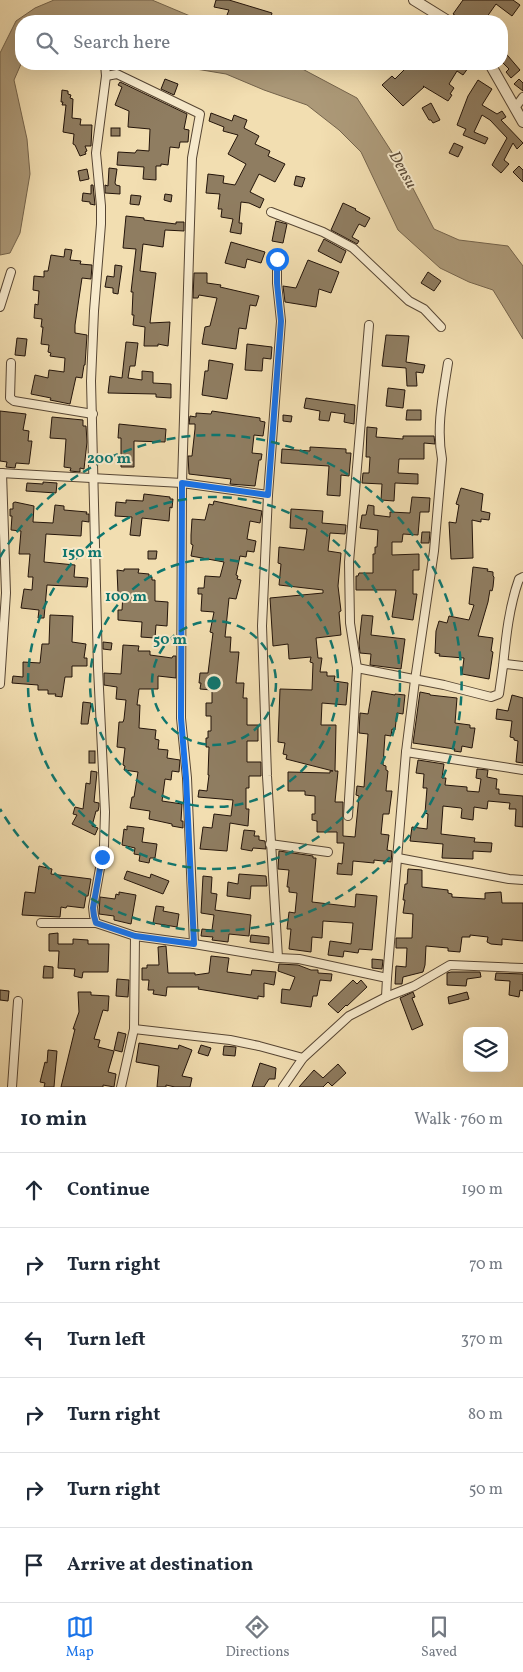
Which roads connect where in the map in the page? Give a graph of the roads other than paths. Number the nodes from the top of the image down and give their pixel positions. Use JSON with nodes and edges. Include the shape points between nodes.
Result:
{"nodes":[{"id":1,"x":414,"y":0,"type":"edge"},
{"id":2,"x":438,"y":15,"type":"edge"},
{"id":3,"x":106,"y":70,"type":"edge"},
{"id":4,"x":493,"y":70,"type":"edge"},
{"id":5,"x":106,"y":76,"type":"junction"},
{"id":6,"x":523,"y":97,"type":"edge"},
{"id":7,"x":515,"y":108,"type":"junction"},
{"id":8,"x":523,"y":122,"type":"edge"},
{"id":9,"x":271,"y":212,"type":"dead end"},
{"id":10,"x":277,"y":259,"type":"dead end"},
{"id":11,"x":11,"y":272,"type":"dead end"},
{"id":12,"x":0,"y":307,"type":"edge"},
{"id":13,"x":369,"y":325,"type":"dead end"},
{"id":14,"x":441,"y":327,"type":"dead end"},
{"id":15,"x":11,"y":363,"type":"dead end"},
{"id":16,"x":448,"y":363,"type":"dead end"},
{"id":17,"x":93,"y":414,"type":"junction"},
{"id":18,"x":1,"y":473,"type":"edge"},
{"id":19,"x":94,"y":478,"type":"junction"},
{"id":20,"x":182,"y":483,"type":"junction"},
{"id":21,"x":268,"y":495,"type":"junction"},
{"id":22,"x":523,"y":577,"type":"edge"},
{"id":23,"x":503,"y":666,"type":"junction"},
{"id":24,"x":523,"y":666,"type":"edge"},
{"id":25,"x":358,"y":668,"type":"junction"},
{"id":26,"x":415,"y":680,"type":"junction"},
{"id":27,"x":0,"y":684,"type":"edge"},
{"id":28,"x":406,"y":752,"type":"junction"},
{"id":29,"x":523,"y":770,"type":"edge"},
{"id":30,"x":348,"y":816,"type":"dead end"},
{"id":31,"x":270,"y":844,"type":"junction"},
{"id":32,"x":328,"y":852,"type":"dead end"},
{"id":33,"x":398,"y":858,"type":"junction"},
{"id":34,"x":523,"y":880,"type":"edge"},
{"id":35,"x":41,"y":923,"type":"dead end"},
{"id":36,"x":96,"y":923,"type":"junction"},
{"id":37,"x":135,"y":936,"type":"junction"},
{"id":38,"x":194,"y":944,"type":"junction"},
{"id":39,"x":278,"y":958,"type":"junction"},
{"id":40,"x":523,"y":968,"type":"edge"},
{"id":41,"x":388,"y":978,"type":"junction"},
{"id":42,"x":386,"y":997,"type":"junction"},
{"id":43,"x":18,"y":1001,"type":"dead end"},
{"id":44,"x":134,"y":1029,"type":"junction"},
{"id":45,"x":303,"y":1058,"type":"junction"},
{"id":46,"x":12,"y":1087,"type":"edge"},
{"id":47,"x":121,"y":1087,"type":"edge"},
{"id":48,"x":284,"y":1087,"type":"edge"}],
"edges":[{"from":1,"to":2,"type":"street"},
{"from":3,"to":5,"type":"street"},
{"from":4,"to":7,"type":"street"},
{"from":5,"to":17,"type":"street","via":[[96,153],[101,224],[91,381]]},
{"from":5,"to":20,"type":"street","via":[[117,74],[200,114],[192,158]]},
{"from":6,"to":7,"type":"street"},
{"from":7,"to":8,"type":"street"},
{"from":9,"to":14,"type":"street","via":[[323,232],[353,248]]},
{"from":10,"to":21,"type":"street","via":[[281,321]]},
{"from":11,"to":12,"type":"street"},
{"from":13,"to":25,"type":"street","via":[[350,562],[350,623]]},
{"from":15,"to":17,"type":"street","via":[[10,398],[14,401]]},
{"from":16,"to":26,"type":"street","via":[[439,419],[442,460],[434,551]]},
{"from":17,"to":19,"type":"street"},
{"from":18,"to":19,"type":"street"},
{"from":18,"to":27,"type":"street","via":[[6,593]]},
{"from":19,"to":20,"type":"street"},
{"from":19,"to":36,"type":"street","via":[[105,812],[104,846],[93,908]]},
{"from":20,"to":21,"type":"street"},
{"from":20,"to":38,"type":"street","via":[[181,718]]},
{"from":21,"to":31,"type":"street","via":[[262,626]]},
{"from":22,"to":23,"type":"street","via":[[516,588],[507,628]]},
{"from":23,"to":24,"type":"street"},
{"from":23,"to":26,"type":"street","via":[[499,694],[491,697]]},
{"from":25,"to":26,"type":"street"},
{"from":25,"to":30,"type":"street"},
{"from":26,"to":28,"type":"street"},
{"from":28,"to":29,"type":"street"},
{"from":28,"to":33,"type":"street"},
{"from":31,"to":32,"type":"street"},
{"from":31,"to":39,"type":"street"},
{"from":33,"to":34,"type":"street"},
{"from":33,"to":41,"type":"street"},
{"from":35,"to":36,"type":"street"},
{"from":36,"to":37,"type":"street"},
{"from":37,"to":38,"type":"street"},
{"from":37,"to":44,"type":"street"},
{"from":38,"to":39,"type":"street"},
{"from":39,"to":41,"type":"street","via":[[299,959]]},
{"from":40,"to":42,"type":"street","via":[[453,965]]},
{"from":41,"to":42,"type":"street"},
{"from":42,"to":45,"type":"street","via":[[349,1016]]},
{"from":43,"to":46,"type":"street"},
{"from":44,"to":45,"type":"street","via":[[230,1040]]},
{"from":44,"to":47,"type":"street"},
{"from":45,"to":48,"type":"street"}]}
